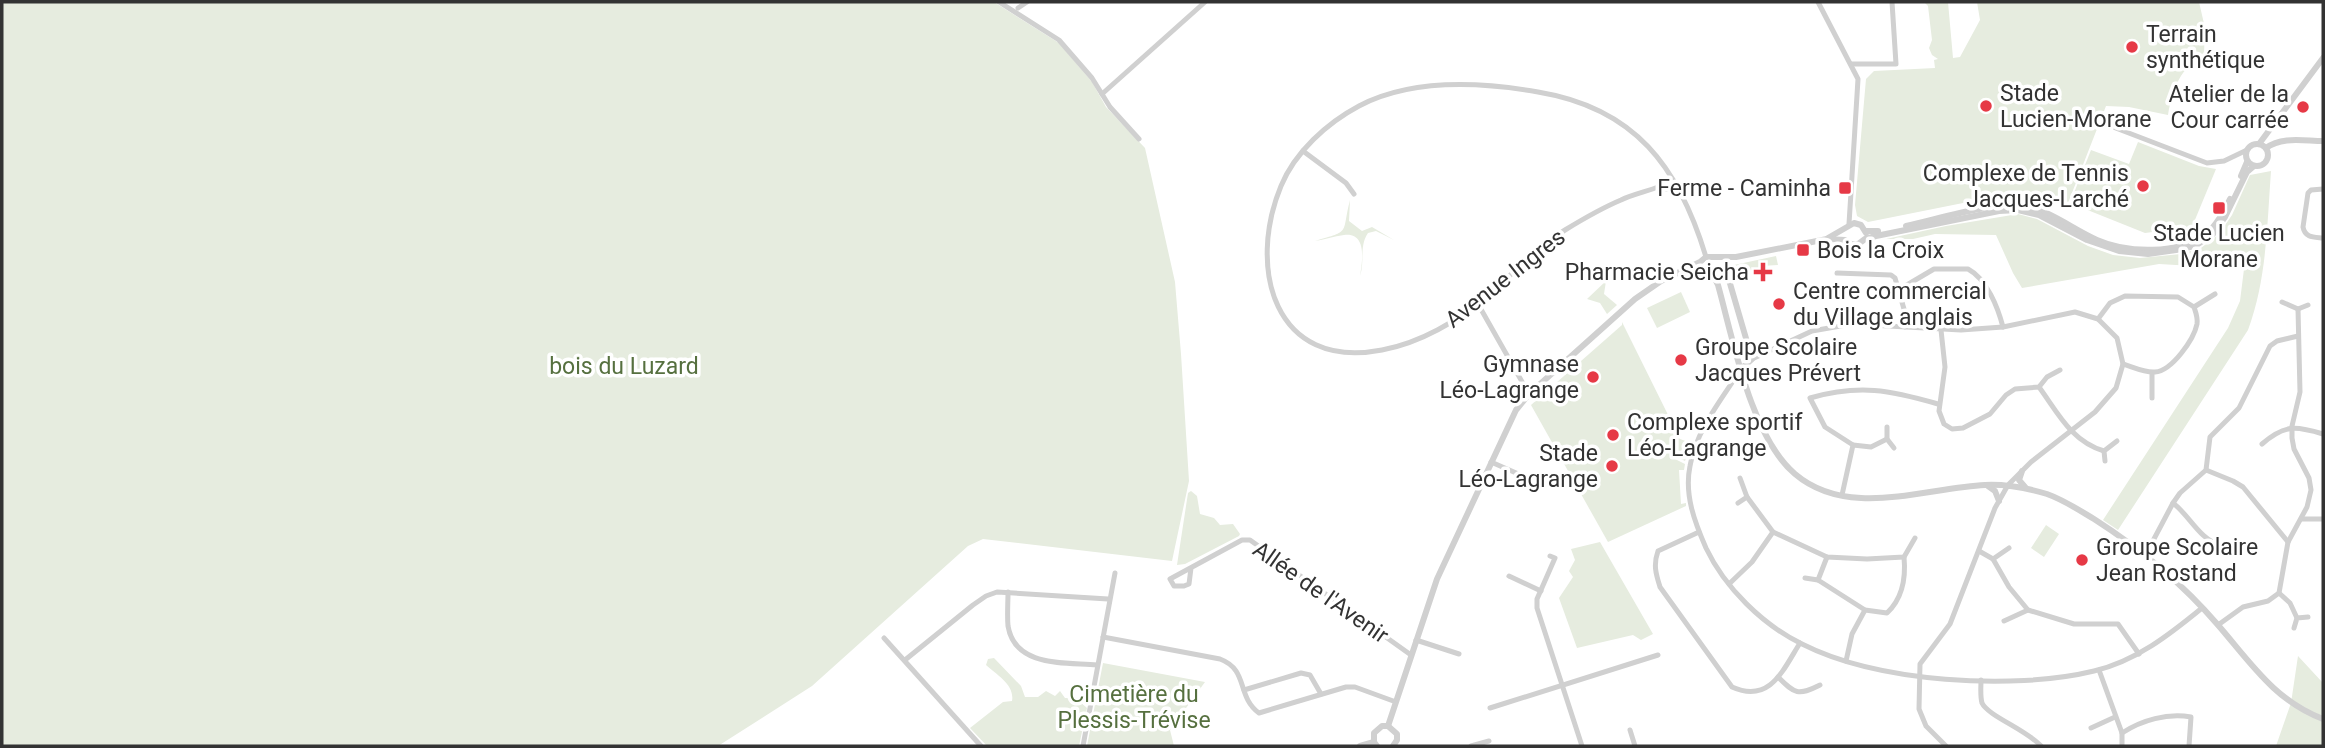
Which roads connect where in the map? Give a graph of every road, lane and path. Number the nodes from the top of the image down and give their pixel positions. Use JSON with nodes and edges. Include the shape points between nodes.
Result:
{"nodes":[{"id":1,"x":999,"y":2,"type":"edge"},
{"id":2,"x":1027,"y":2,"type":"edge"},
{"id":3,"x":1205,"y":2,"type":"edge"},
{"id":4,"x":1818,"y":2,"type":"edge"},
{"id":5,"x":1892,"y":2,"type":"edge"},
{"id":6,"x":1018,"y":7,"type":"edge"},
{"id":7,"x":2323,"y":58,"type":"edge"},
{"id":8,"x":1851,"y":64,"type":"junction"},
{"id":9,"x":1873,"y":64,"type":"junction"},
{"id":10,"x":1858,"y":79,"type":"junction"},
{"id":11,"x":1102,"y":94,"type":"junction"},
{"id":12,"x":2100,"y":122,"type":"dead end"},
{"id":13,"x":1139,"y":139,"type":"dead end"},
{"id":14,"x":2323,"y":141,"type":"edge"},
{"id":15,"x":2263,"y":146,"type":"junction"},
{"id":16,"x":2246,"y":150,"type":"junction"},
{"id":17,"x":1303,"y":151,"type":"junction"},
{"id":18,"x":2250,"y":164,"type":"junction"},
{"id":19,"x":1673,"y":180,"type":"junction"},
{"id":20,"x":1661,"y":188,"type":"junction"},
{"id":21,"x":2323,"y":189,"type":"edge"},
{"id":22,"x":1680,"y":192,"type":"junction"},
{"id":23,"x":1354,"y":194,"type":"dead end"},
{"id":24,"x":1846,"y":227,"type":"junction"},
{"id":25,"x":1865,"y":235,"type":"junction"},
{"id":26,"x":2323,"y":238,"type":"edge"},
{"id":27,"x":1827,"y":239,"type":"junction"},
{"id":28,"x":1845,"y":240,"type":"junction"},
{"id":29,"x":1706,"y":257,"type":"junction"},
{"id":30,"x":1736,"y":257,"type":"junction"},
{"id":31,"x":1715,"y":258,"type":"junction"},
{"id":32,"x":1700,"y":262,"type":"junction"},
{"id":33,"x":1720,"y":267,"type":"junction"},
{"id":34,"x":1687,"y":268,"type":"junction"},
{"id":35,"x":1699,"y":272,"type":"junction"},
{"id":36,"x":1837,"y":273,"type":"dead end"},
{"id":37,"x":1714,"y":277,"type":"junction"},
{"id":38,"x":1731,"y":285,"type":"junction"},
{"id":39,"x":1900,"y":289,"type":"junction"},
{"id":40,"x":1720,"y":293,"type":"junction"},
{"id":41,"x":2215,"y":294,"type":"dead end"},
{"id":42,"x":2281,"y":302,"type":"dead end"},
{"id":43,"x":1478,"y":303,"type":"junction"},
{"id":44,"x":2308,"y":305,"type":"dead end"},
{"id":45,"x":2194,"y":307,"type":"junction"},
{"id":46,"x":2298,"y":309,"type":"junction"},
{"id":47,"x":1740,"y":318,"type":"junction"},
{"id":48,"x":2098,"y":319,"type":"junction"},
{"id":49,"x":1728,"y":321,"type":"junction"},
{"id":50,"x":1905,"y":327,"type":"junction"},
{"id":51,"x":2003,"y":327,"type":"junction"},
{"id":52,"x":1941,"y":330,"type":"junction"},
{"id":53,"x":2298,"y":336,"type":"junction"},
{"id":54,"x":1752,"y":359,"type":"junction"},
{"id":55,"x":2123,"y":364,"type":"junction"},
{"id":56,"x":1741,"y":369,"type":"junction"},
{"id":57,"x":2060,"y":370,"type":"dead end"},
{"id":58,"x":2152,"y":373,"type":"junction"},
{"id":59,"x":2039,"y":387,"type":"junction"},
{"id":60,"x":1529,"y":394,"type":"junction"},
{"id":61,"x":2152,"y":398,"type":"dead end"},
{"id":62,"x":1938,"y":404,"type":"junction"},
{"id":63,"x":2292,"y":426,"type":"junction"},
{"id":64,"x":1887,"y":427,"type":"dead end"},
{"id":65,"x":2071,"y":432,"type":"junction"},
{"id":66,"x":2323,"y":434,"type":"edge"},
{"id":67,"x":1887,"y":439,"type":"junction"},
{"id":68,"x":2117,"y":441,"type":"dead end"},
{"id":69,"x":2262,"y":444,"type":"dead end"},
{"id":70,"x":1853,"y":445,"type":"junction"},
{"id":71,"x":1894,"y":448,"type":"dead end"},
{"id":72,"x":2104,"y":451,"type":"junction"},
{"id":73,"x":2105,"y":461,"type":"dead end"},
{"id":74,"x":1492,"y":462,"type":"junction"},
{"id":75,"x":2206,"y":470,"type":"junction"},
{"id":76,"x":2022,"y":471,"type":"junction"},
{"id":77,"x":1523,"y":476,"type":"dead end"},
{"id":78,"x":1740,"y":478,"type":"dead end"},
{"id":79,"x":1986,"y":485,"type":"junction"},
{"id":80,"x":2008,"y":485,"type":"junction"},
{"id":81,"x":2026,"y":489,"type":"junction"},
{"id":82,"x":1842,"y":495,"type":"junction"},
{"id":83,"x":1747,"y":497,"type":"junction"},
{"id":84,"x":1999,"y":501,"type":"junction"},
{"id":85,"x":1738,"y":503,"type":"dead end"},
{"id":86,"x":2173,"y":503,"type":"junction"},
{"id":87,"x":2301,"y":519,"type":"junction"},
{"id":88,"x":2323,"y":519,"type":"edge"},
{"id":89,"x":1699,"y":532,"type":"junction"},
{"id":90,"x":1773,"y":532,"type":"junction"},
{"id":91,"x":1914,"y":538,"type":"dead end"},
{"id":92,"x":2288,"y":542,"type":"junction"},
{"id":93,"x":2220,"y":545,"type":"dead end"},
{"id":94,"x":2009,"y":548,"type":"dead end"},
{"id":95,"x":1979,"y":551,"type":"junction"},
{"id":96,"x":2146,"y":554,"type":"junction"},
{"id":97,"x":1550,"y":556,"type":"dead end"},
{"id":98,"x":1827,"y":557,"type":"junction"},
{"id":99,"x":1904,"y":557,"type":"junction"},
{"id":100,"x":1993,"y":559,"type":"junction"},
{"id":101,"x":1191,"y":568,"type":"dead end"},
{"id":102,"x":1115,"y":573,"type":"dead end"},
{"id":103,"x":1509,"y":576,"type":"dead end"},
{"id":104,"x":1805,"y":578,"type":"dead end"},
{"id":105,"x":1818,"y":580,"type":"junction"},
{"id":106,"x":1729,"y":584,"type":"junction"},
{"id":107,"x":1541,"y":591,"type":"junction"},
{"id":108,"x":1009,"y":592,"type":"junction"},
{"id":109,"x":2279,"y":593,"type":"junction"},
{"id":110,"x":1108,"y":599,"type":"junction"},
{"id":111,"x":2202,"y":608,"type":"junction"},
{"id":112,"x":1865,"y":610,"type":"junction"},
{"id":113,"x":2028,"y":610,"type":"junction"},
{"id":114,"x":2308,"y":617,"type":"dead end"},
{"id":115,"x":2297,"y":618,"type":"junction"},
{"id":116,"x":2004,"y":621,"type":"dead end"},
{"id":117,"x":2218,"y":625,"type":"junction"},
{"id":118,"x":2294,"y":628,"type":"dead end"},
{"id":119,"x":1103,"y":637,"type":"junction"},
{"id":120,"x":884,"y":638,"type":"dead end"},
{"id":121,"x":1416,"y":640,"type":"junction"},
{"id":122,"x":1800,"y":643,"type":"junction"},
{"id":123,"x":1459,"y":654,"type":"dead end"},
{"id":124,"x":2138,"y":654,"type":"junction"},
{"id":125,"x":1412,"y":655,"type":"junction"},
{"id":126,"x":1658,"y":655,"type":"dead end"},
{"id":127,"x":905,"y":660,"type":"junction"},
{"id":128,"x":1846,"y":661,"type":"junction"},
{"id":129,"x":1097,"y":665,"type":"junction"},
{"id":130,"x":2099,"y":670,"type":"junction"},
{"id":131,"x":1919,"y":676,"type":"junction"},
{"id":132,"x":1778,"y":677,"type":"junction"},
{"id":133,"x":1981,"y":680,"type":"junction"},
{"id":134,"x":1820,"y":685,"type":"dead end"},
{"id":135,"x":1562,"y":686,"type":"junction"},
{"id":136,"x":1244,"y":690,"type":"junction"},
{"id":137,"x":1321,"y":694,"type":"junction"},
{"id":138,"x":1396,"y":702,"type":"junction"},
{"id":139,"x":1490,"y":708,"type":"dead end"},
{"id":140,"x":2115,"y":717,"type":"junction"},
{"id":141,"x":2323,"y":719,"type":"edge"},
{"id":142,"x":1388,"y":726,"type":"junction"},
{"id":143,"x":2091,"y":728,"type":"dead end"},
{"id":144,"x":1630,"y":730,"type":"dead end"},
{"id":145,"x":2122,"y":733,"type":"junction"},
{"id":146,"x":1489,"y":741,"type":"dead end"},
{"id":147,"x":1375,"y":744,"type":"edge"},
{"id":148,"x":1397,"y":745,"type":"edge"},
{"id":149,"x":1942,"y":745,"type":"edge"},
{"id":150,"x":981,"y":746,"type":"edge"},
{"id":151,"x":1083,"y":746,"type":"edge"},
{"id":152,"x":1360,"y":746,"type":"edge"},
{"id":153,"x":1471,"y":746,"type":"edge"},
{"id":154,"x":1582,"y":746,"type":"edge"},
{"id":155,"x":1635,"y":746,"type":"edge"},
{"id":156,"x":2041,"y":746,"type":"edge"},
{"id":157,"x":2122,"y":746,"type":"edge"},
{"id":158,"x":2189,"y":746,"type":"edge"}],
"edges":[{"from":1,"to":6,"type":"street"},
{"from":2,"to":6,"type":"street"},
{"from":3,"to":11,"type":"street"},
{"from":4,"to":8,"type":"street"},
{"from":5,"to":9,"type":"street","via":[[1896,64]]},
{"from":6,"to":11,"type":"street","via":[[1059,40]]},
{"from":7,"to":15,"type":"street"},
{"from":8,"to":9,"type":"street"},
{"from":8,"to":10,"type":"street"},
{"from":9,"to":10,"type":"street"},
{"from":10,"to":24,"type":"street"},
{"from":11,"to":13,"type":"street"},
{"from":12,"to":16,"type":"street","via":[[2207,163]]},
{"from":14,"to":15,"type":"street","via":[[2284,140]]},
{"from":15,"to":16,"type":"street"},
{"from":15,"to":18,"type":"street","via":[[2267,161]]},
{"from":16,"to":18,"type":"street"},
{"from":17,"to":19,"type":"street","name":"Avenue Ingres","via":[[1345,115],[1392,93],[1439,86],[1496,86],[1553,94],[1617,119],[1644,141]]},
{"from":17,"to":23,"type":"street"},
{"from":17,"to":43,"type":"street","name":"Avenue Ingres","via":[[1277,198],[1266,261],[1276,305],[1296,331],[1339,351],[1381,350],[1427,335]]},
{"from":18,"to":25,"type":"street","via":[[2213,234],[2195,246],[2176,250],[2148,254],[2119,251],[2018,210]]},
{"from":19,"to":20,"type":"street","name":"Avenue Ingres"},
{"from":19,"to":22,"type":"street","name":"Avenue Ingres"},
{"from":20,"to":22,"type":"street","name":"Avenue Ingres"},
{"from":20,"to":43,"type":"street","name":"Avenue Ingres","via":[[1622,199],[1566,229]]},
{"from":21,"to":26,"type":"street","via":[[2308,193],[2303,227],[2310,237]]},
{"from":22,"to":29,"type":"street","name":"Avenue Ingres"},
{"from":24,"to":25,"type":"street","via":[[1858,223]]},
{"from":24,"to":27,"type":"street"},
{"from":24,"to":28,"type":"street"},
{"from":25,"to":28,"type":"street","via":[[1860,244]]},
{"from":27,"to":28,"type":"street"},
{"from":27,"to":30,"type":"street"},
{"from":29,"to":31,"type":"street"},
{"from":29,"to":32,"type":"street"},
{"from":30,"to":31,"type":"street"},
{"from":30,"to":33,"type":"street"},
{"from":31,"to":33,"type":"street"},
{"from":32,"to":34,"type":"street"},
{"from":32,"to":35,"type":"street"},
{"from":33,"to":37,"type":"street"},
{"from":33,"to":38,"type":"street"},
{"from":34,"to":35,"type":"street"},
{"from":34,"to":60,"type":"street","via":[[1635,299]]},
{"from":35,"to":37,"type":"street"},
{"from":36,"to":39,"type":"street","via":[[1891,275]]},
{"from":37,"to":40,"type":"street"},
{"from":38,"to":40,"type":"street"},
{"from":38,"to":47,"type":"street"},
{"from":39,"to":50,"type":"street"},
{"from":39,"to":51,"type":"street","via":[[1934,269],[1968,269],[1978,275]]},
{"from":40,"to":49,"type":"street"},
{"from":41,"to":45,"type":"street"},
{"from":42,"to":46,"type":"street"},
{"from":43,"to":60,"type":"street"},
{"from":44,"to":46,"type":"street"},
{"from":45,"to":48,"type":"street","via":[[2178,297],[2125,296],[2110,303]]},
{"from":45,"to":58,"type":"street","via":[[2197,321],[2190,338],[2172,364]]},
{"from":46,"to":53,"type":"street"},
{"from":47,"to":49,"type":"street","via":[[1734,324]]},
{"from":47,"to":54,"type":"street"},
{"from":48,"to":51,"type":"street","via":[[2069,313]]},
{"from":48,"to":55,"type":"street","via":[[2117,338]]},
{"from":49,"to":56,"type":"street"},
{"from":50,"to":52,"type":"street"},
{"from":50,"to":54,"type":"street","via":[[1830,326]]},
{"from":51,"to":52,"type":"street"},
{"from":52,"to":62,"type":"street","via":[[1944,367]]},
{"from":53,"to":63,"type":"street","via":[[2300,392]]},
{"from":53,"to":75,"type":"street","via":[[2270,346],[2239,408],[2210,437]]},
{"from":54,"to":56,"type":"street"},
{"from":55,"to":58,"type":"street"},
{"from":55,"to":65,"type":"street","via":[[2110,396]]},
{"from":56,"to":82,"type":"street","via":[[1758,416],[1784,463],[1810,485]]},
{"from":56,"to":89,"type":"street","via":[[1707,422],[1691,460],[1688,489]]},
{"from":57,"to":59,"type":"street"},
{"from":58,"to":61,"type":"street"},
{"from":59,"to":62,"type":"street","via":[[2015,389],[1990,414],[1957,430],[1944,424]]},
{"from":59,"to":65,"type":"street"},
{"from":60,"to":74,"type":"street","via":[[1516,410]]},
{"from":62,"to":70,"type":"street","via":[[1871,389],[1810,398],[1825,427]]},
{"from":63,"to":66,"type":"street"},
{"from":63,"to":69,"type":"street"},
{"from":63,"to":87,"type":"street","via":[[2294,449],[2310,485]]},
{"from":64,"to":67,"type":"street"},
{"from":65,"to":72,"type":"street"},
{"from":65,"to":76,"type":"street"},
{"from":67,"to":70,"type":"street","via":[[1871,447]]},
{"from":67,"to":71,"type":"street"},
{"from":68,"to":72,"type":"street"},
{"from":70,"to":82,"type":"street"},
{"from":72,"to":73,"type":"street"},
{"from":74,"to":77,"type":"street"},
{"from":74,"to":121,"type":"street","via":[[1437,579]]},
{"from":75,"to":86,"type":"street"},
{"from":75,"to":92,"type":"street","via":[[2243,487]]},
{"from":76,"to":80,"type":"street"},
{"from":76,"to":81,"type":"street","via":[[2019,480]]},
{"from":78,"to":83,"type":"street"},
{"from":79,"to":80,"type":"street"},
{"from":79,"to":82,"type":"street","via":[[1877,498]]},
{"from":79,"to":84,"type":"street"},
{"from":80,"to":81,"type":"street"},
{"from":80,"to":84,"type":"street"},
{"from":81,"to":96,"type":"street","via":[[2066,503]]},
{"from":83,"to":85,"type":"street"},
{"from":83,"to":90,"type":"street"},
{"from":84,"to":95,"type":"street"},
{"from":86,"to":93,"type":"street","via":[[2204,536]]},
{"from":86,"to":96,"type":"street"},
{"from":87,"to":88,"type":"street"},
{"from":87,"to":92,"type":"street"},
{"from":89,"to":106,"type":"street"},
{"from":89,"to":132,"type":"street","via":[[1658,551],[1654,561],[1660,587],[1732,687],[1759,692]]},
{"from":90,"to":98,"type":"street"},
{"from":90,"to":106,"type":"street"},
{"from":91,"to":99,"type":"street"},
{"from":92,"to":109,"type":"street"},
{"from":94,"to":100,"type":"street"},
{"from":95,"to":100,"type":"street"},
{"from":95,"to":131,"type":"street","via":[[1950,624],[1920,663]]},
{"from":96,"to":111,"type":"street"},
{"from":97,"to":107,"type":"street","via":[[1555,558]]},
{"from":98,"to":99,"type":"street"},
{"from":98,"to":105,"type":"street"},
{"from":99,"to":112,"type":"street","via":[[1897,604],[1887,612]]},
{"from":100,"to":113,"type":"street"},
{"from":101,"to":125,"type":"street","name":"Allée de l'Avenir","via":[[1250,540]]},
{"from":102,"to":110,"type":"street"},
{"from":103,"to":107,"type":"street"},
{"from":104,"to":105,"type":"street"},
{"from":105,"to":112,"type":"street"},
{"from":106,"to":122,"type":"street","via":[[1762,618]]},
{"from":107,"to":135,"type":"street","via":[[1537,607]]},
{"from":108,"to":110,"type":"street"},
{"from":108,"to":127,"type":"street","via":[[986,596]]},
{"from":108,"to":129,"type":"street","via":[[1011,635],[1029,656]]},
{"from":109,"to":115,"type":"street"},
{"from":109,"to":117,"type":"street","via":[[2239,609]]},
{"from":110,"to":119,"type":"street"},
{"from":111,"to":117,"type":"street"},
{"from":111,"to":124,"type":"street"},
{"from":112,"to":128,"type":"street","via":[[1852,634]]},
{"from":113,"to":116,"type":"street"},
{"from":113,"to":124,"type":"street","via":[[2074,624],[2118,624]]},
{"from":114,"to":115,"type":"street"},
{"from":115,"to":118,"type":"street"},
{"from":117,"to":141,"type":"street","via":[[2272,688],[2298,708]]},
{"from":119,"to":129,"type":"street"},
{"from":119,"to":136,"type":"street","via":[[1220,659],[1237,672]]},
{"from":120,"to":127,"type":"street"},
{"from":121,"to":123,"type":"street"},
{"from":121,"to":125,"type":"street"},
{"from":122,"to":128,"type":"street"},
{"from":122,"to":132,"type":"street"},
{"from":124,"to":130,"type":"street"},
{"from":125,"to":138,"type":"street"},
{"from":126,"to":135,"type":"street"},
{"from":127,"to":150,"type":"street"},
{"from":128,"to":131,"type":"street"},
{"from":129,"to":151,"type":"street"},
{"from":130,"to":133,"type":"street","via":[[2039,679]]},
{"from":130,"to":140,"type":"street"},
{"from":131,"to":133,"type":"street"},
{"from":131,"to":149,"type":"street","via":[[1919,709]]},
{"from":132,"to":134,"type":"street","via":[[1797,693]]},
{"from":133,"to":156,"type":"street","via":[[1987,709]]},
{"from":135,"to":139,"type":"street"},
{"from":135,"to":154,"type":"street"},
{"from":136,"to":137,"type":"street","via":[[1301,673],[1310,675]]},
{"from":136,"to":137,"type":"street","via":[[1249,706],[1259,713]]},
{"from":137,"to":138,"type":"street","via":[[1355,687]]},
{"from":138,"to":142,"type":"street"},
{"from":140,"to":143,"type":"street"},
{"from":140,"to":145,"type":"street"},
{"from":142,"to":147,"type":"street","via":[[1374,733]]},
{"from":142,"to":148,"type":"street","via":[[1395,731]]},
{"from":144,"to":155,"type":"street"},
{"from":145,"to":157,"type":"street"},
{"from":145,"to":158,"type":"street","via":[[2168,716],[2190,717]]},
{"from":146,"to":153,"type":"street"},
{"from":147,"to":152,"type":"street"}]}
